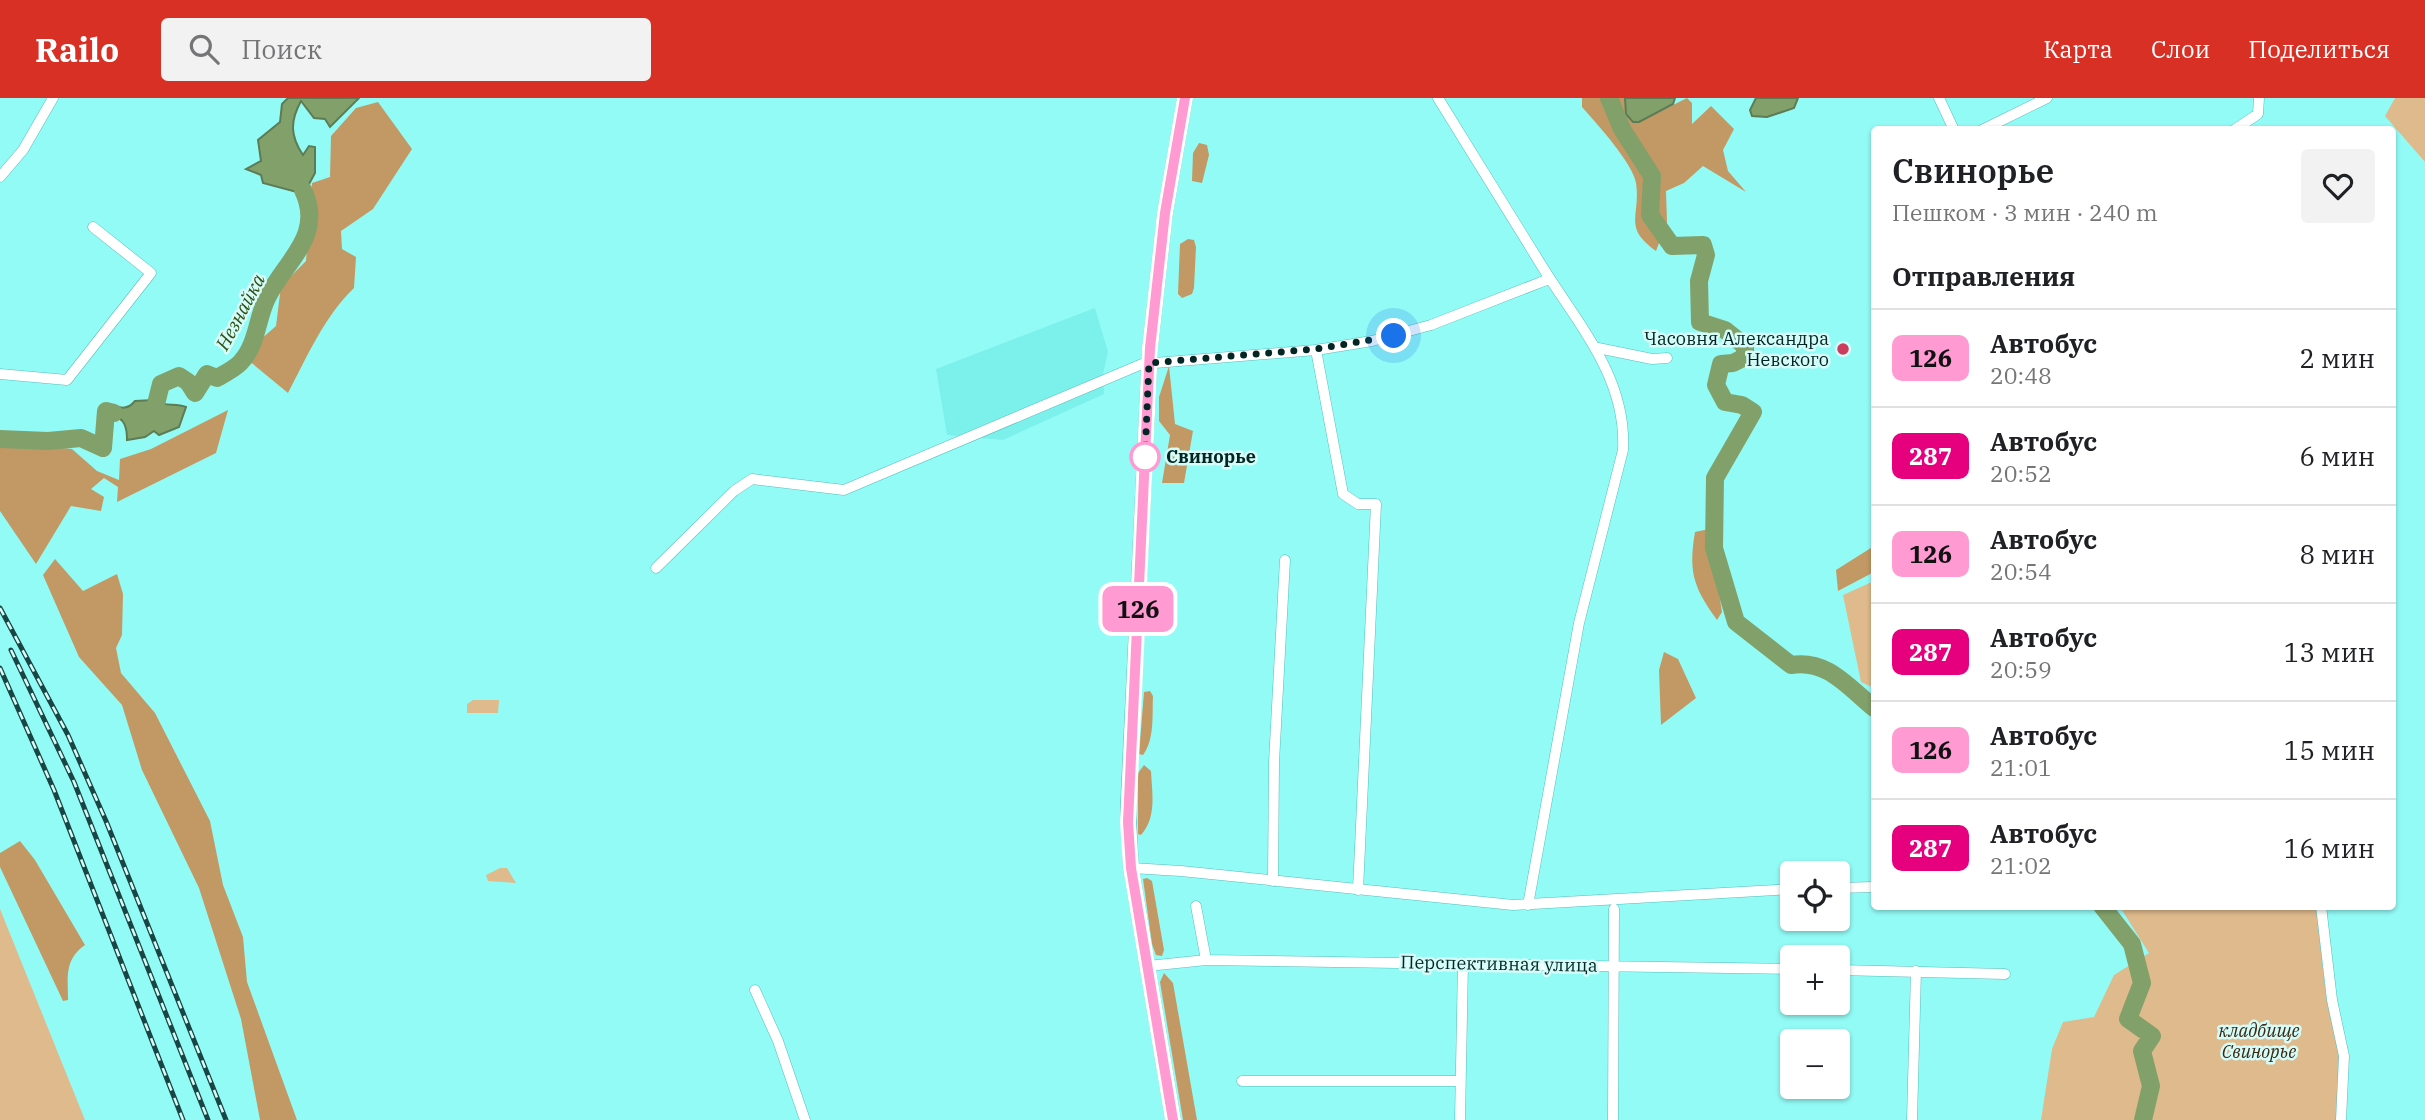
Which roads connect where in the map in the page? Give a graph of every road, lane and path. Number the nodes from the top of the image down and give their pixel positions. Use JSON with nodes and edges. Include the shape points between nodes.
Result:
{"nodes":[{"id":1,"x":53,"y":98,"type":"edge"},
{"id":2,"x":1185,"y":98,"type":"edge"},
{"id":3,"x":1438,"y":98,"type":"edge"},
{"id":4,"x":1939,"y":98,"type":"edge"},
{"id":5,"x":2047,"y":98,"type":"edge"},
{"id":6,"x":2259,"y":98,"type":"edge"},
{"id":7,"x":1952,"y":126,"type":"edge"},
{"id":8,"x":1990,"y":126,"type":"edge"},
{"id":9,"x":2240,"y":126,"type":"edge"},
{"id":10,"x":0,"y":177,"type":"edge"},
{"id":11,"x":93,"y":227,"type":"dead end"},
{"id":12,"x":1549,"y":279,"type":"junction"},
{"id":13,"x":1598,"y":348,"type":"junction"},
{"id":14,"x":1316,"y":349,"type":"junction"},
{"id":15,"x":1667,"y":358,"type":"dead end"},
{"id":16,"x":1149,"y":363,"type":"junction"},
{"id":17,"x":0,"y":374,"type":"edge"},
{"id":18,"x":1285,"y":560,"type":"dead end"},
{"id":19,"x":656,"y":568,"type":"dead end"},
{"id":20,"x":1131,"y":868,"type":"junction"},
{"id":21,"x":1273,"y":881,"type":"junction"},
{"id":22,"x":1871,"y":887,"type":"edge"},
{"id":23,"x":1850,"y":888,"type":"edge"},
{"id":24,"x":1358,"y":890,"type":"junction"},
{"id":25,"x":1780,"y":890,"type":"edge"},
{"id":26,"x":1528,"y":905,"type":"junction"},
{"id":27,"x":1196,"y":906,"type":"dead end"},
{"id":28,"x":1614,"y":909,"type":"dead end"},
{"id":29,"x":2321,"y":910,"type":"edge"},
{"id":30,"x":1206,"y":960,"type":"junction"},
{"id":31,"x":1463,"y":963,"type":"junction"},
{"id":32,"x":1148,"y":966,"type":"junction"},
{"id":33,"x":1613,"y":966,"type":"junction"},
{"id":34,"x":1780,"y":969,"type":"edge"},
{"id":35,"x":1850,"y":970,"type":"edge"},
{"id":36,"x":1916,"y":971,"type":"junction"},
{"id":37,"x":2005,"y":974,"type":"dead end"},
{"id":38,"x":755,"y":990,"type":"dead end"},
{"id":39,"x":1460,"y":1080,"type":"junction"},
{"id":40,"x":1242,"y":1081,"type":"dead end"},
{"id":41,"x":804,"y":1120,"type":"edge"},
{"id":42,"x":1173,"y":1120,"type":"edge"},
{"id":43,"x":1460,"y":1120,"type":"edge"},
{"id":44,"x":1613,"y":1120,"type":"edge"},
{"id":45,"x":1912,"y":1120,"type":"edge"},
{"id":46,"x":2341,"y":1120,"type":"edge"}],
"edges":[{"from":1,"to":10,"type":"street","via":[[23,150]]},
{"from":2,"to":16,"type":"main road","via":[[1165,213]]},
{"from":3,"to":12,"type":"street"},
{"from":4,"to":7,"type":"street"},
{"from":5,"to":8,"type":"street"},
{"from":6,"to":9,"type":"street","via":[[2258,114]]},
{"from":11,"to":17,"type":"street","via":[[151,273],[67,380]]},
{"from":12,"to":13,"type":"street"},
{"from":12,"to":14,"type":"street","via":[[1394,336]]},
{"from":13,"to":15,"type":"street"},
{"from":13,"to":26,"type":"street","via":[[1618,400],[1623,450],[1579,623]]},
{"from":14,"to":16,"type":"street"},
{"from":14,"to":24,"type":"street","via":[[1343,494],[1357,504],[1376,504]]},
{"from":16,"to":19,"type":"street","via":[[844,490],[752,479]]},
{"from":16,"to":20,"type":"main road","via":[[1129,780]]},
{"from":18,"to":21,"type":"street","via":[[1273,762]]},
{"from":20,"to":21,"type":"street"},
{"from":20,"to":32,"type":"main road"},
{"from":21,"to":24,"type":"street"},
{"from":22,"to":23,"type":"street"},
{"from":24,"to":26,"type":"street"},
{"from":25,"to":26,"type":"street"},
{"from":27,"to":30,"type":"street"},
{"from":28,"to":33,"type":"street"},
{"from":29,"to":46,"type":"street","via":[[2344,1056]]},
{"from":30,"to":31,"type":"street","name":"Перспективная улица"},
{"from":30,"to":32,"type":"street","name":"Перспективная улица"},
{"from":31,"to":33,"type":"street","name":"Перспективная улица"},
{"from":31,"to":39,"type":"street"},
{"from":32,"to":42,"type":"main road"},
{"from":33,"to":34,"type":"street","name":"Перспективная улица"},
{"from":33,"to":44,"type":"street"},
{"from":35,"to":36,"type":"street"},
{"from":36,"to":37,"type":"street"},
{"from":36,"to":45,"type":"street"},
{"from":38,"to":41,"type":"street","via":[[778,1041]]},
{"from":39,"to":40,"type":"street"},
{"from":39,"to":43,"type":"street"}]}
